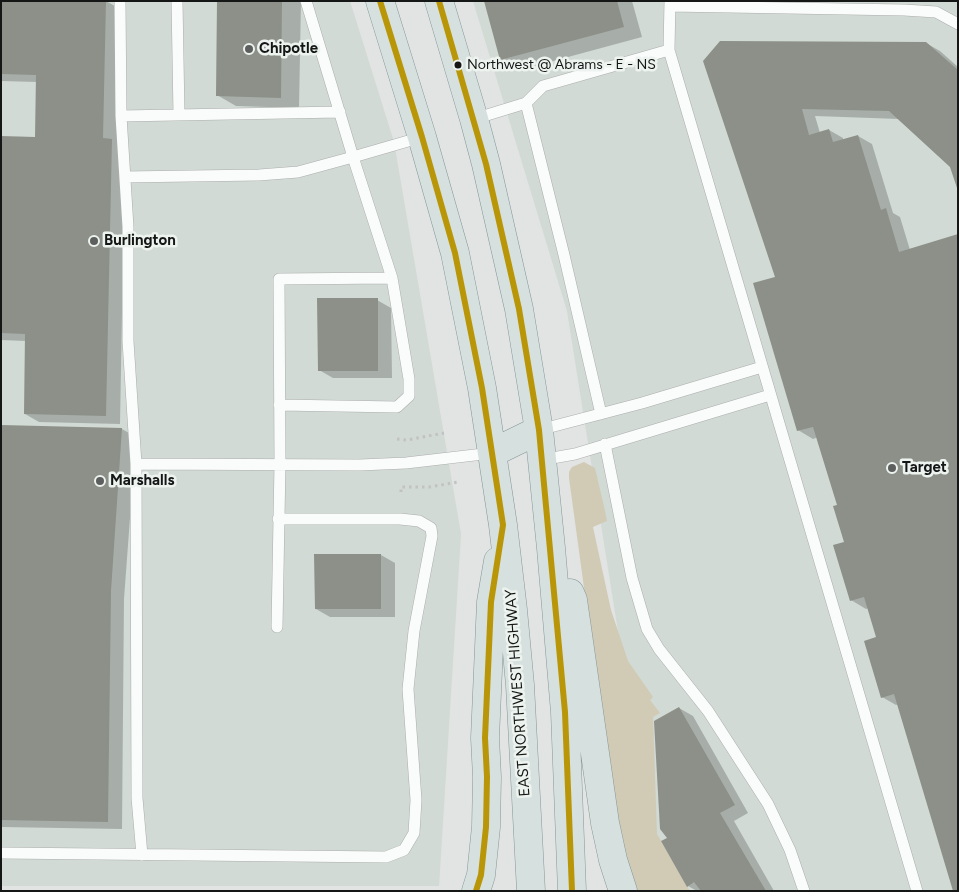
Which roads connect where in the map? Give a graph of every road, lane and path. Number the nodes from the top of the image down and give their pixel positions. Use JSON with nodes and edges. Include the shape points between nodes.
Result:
{"nodes":[{"id":1,"x":120,"y":1,"type":"edge"},
{"id":2,"x":177,"y":1,"type":"edge"},
{"id":3,"x":306,"y":1,"type":"edge"},
{"id":4,"x":380,"y":1,"type":"edge"},
{"id":5,"x":439,"y":1,"type":"edge"},
{"id":6,"x":670,"y":4,"type":"edge"},
{"id":7,"x":904,"y":5,"type":"edge"},
{"id":8,"x":958,"y":23,"type":"edge"},
{"id":9,"x":669,"y":50,"type":"junction"},
{"id":10,"x":526,"y":103,"type":"junction"},
{"id":11,"x":340,"y":112,"type":"junction"},
{"id":12,"x":179,"y":115,"type":"junction"},
{"id":13,"x":121,"y":116,"type":"junction"},
{"id":14,"x":474,"y":119,"type":"junction"},
{"id":15,"x":422,"y":138,"type":"junction"},
{"id":16,"x":353,"y":156,"type":"junction"},
{"id":17,"x":125,"y":176,"type":"junction"},
{"id":18,"x":392,"y":278,"type":"junction"},
{"id":19,"x":762,"y":367,"type":"junction"},
{"id":20,"x":770,"y":395,"type":"junction"},
{"id":21,"x":279,"y":405,"type":"junction"},
{"id":22,"x":601,"y":414,"type":"junction"},
{"id":23,"x":539,"y":430,"type":"junction"},
{"id":24,"x":444,"y":433,"type":"dead end"},
{"id":25,"x":398,"y":439,"type":"dead end"},
{"id":26,"x":605,"y":444,"type":"junction"},
{"id":27,"x":492,"y":453,"type":"junction"},
{"id":28,"x":541,"y":460,"type":"junction"},
{"id":29,"x":280,"y":463,"type":"junction"},
{"id":30,"x":136,"y":464,"type":"junction"},
{"id":31,"x":458,"y":482,"type":"dead end"},
{"id":32,"x":401,"y":492,"type":"dead end"},
{"id":33,"x":278,"y":519,"type":"junction"},
{"id":34,"x":503,"y":525,"type":"junction"},
{"id":35,"x":551,"y":548,"type":"junction"},
{"id":36,"x":277,"y":627,"type":"dead end"},
{"id":37,"x":1,"y":853,"type":"edge"},
{"id":38,"x":142,"y":855,"type":"junction"},
{"id":39,"x":476,"y":891,"type":"edge"},
{"id":40,"x":531,"y":891,"type":"edge"},
{"id":41,"x":572,"y":891,"type":"edge"},
{"id":42,"x":623,"y":891,"type":"edge"},
{"id":43,"x":804,"y":891,"type":"edge"},
{"id":44,"x":916,"y":891,"type":"edge"}],
"edges":[{"from":1,"to":13,"type":"lane"},
{"from":2,"to":12,"type":"lane"},
{"from":3,"to":11,"type":"lane"},
{"from":4,"to":15,"type":"main road","name":"EAST NORTHWEST HIGHWAY"},
{"from":5,"to":14,"type":"main road"},
{"from":6,"to":7,"type":"lane"},
{"from":6,"to":9,"type":"lane"},
{"from":7,"to":8,"type":"lane","via":[[936,12]]},
{"from":9,"to":10,"type":"lane","via":[[543,86]]},
{"from":9,"to":19,"type":"lane"},
{"from":10,"to":14,"type":"lane"},
{"from":10,"to":22,"type":"lane"},
{"from":11,"to":12,"type":"lane"},
{"from":11,"to":16,"type":"lane"},
{"from":12,"to":13,"type":"lane"},
{"from":13,"to":17,"type":"lane"},
{"from":14,"to":23,"type":"main road","via":[[519,309]]},
{"from":15,"to":16,"type":"lane"},
{"from":15,"to":27,"type":"main road","name":"EAST NORTHWEST HIGHWAY","via":[[455,253]]},
{"from":16,"to":17,"type":"lane","via":[[298,172]]},
{"from":16,"to":18,"type":"lane"},
{"from":17,"to":30,"type":"lane","via":[[128,341]]},
{"from":18,"to":21,"type":"lane","via":[[279,279]]},
{"from":18,"to":21,"type":"lane","via":[[409,396],[396,407]]},
{"from":19,"to":20,"type":"lane"},
{"from":19,"to":22,"type":"lane"},
{"from":20,"to":26,"type":"lane"},
{"from":20,"to":44,"type":"lane"},
{"from":21,"to":29,"type":"lane"},
{"from":22,"to":23,"type":"lane"},
{"from":23,"to":27,"type":"main road"},
{"from":23,"to":28,"type":"main road"},
{"from":24,"to":25,"type":"path"},
{"from":26,"to":28,"type":"lane"},
{"from":26,"to":43,"type":"lane","via":[[632,578],[647,629],[708,711],[768,804],[790,850]]},
{"from":27,"to":28,"type":"main road"},
{"from":27,"to":29,"type":"lane","via":[[406,463]]},
{"from":27,"to":34,"type":"main road","name":"EAST NORTHWEST HIGHWAY"},
{"from":28,"to":35,"type":"main road"},
{"from":29,"to":30,"type":"lane"},
{"from":29,"to":33,"type":"lane"},
{"from":30,"to":38,"type":"lane","via":[[137,798]]},
{"from":31,"to":32,"type":"path","via":[[401,487]]},
{"from":33,"to":36,"type":"lane"},
{"from":33,"to":38,"type":"lane","via":[[400,519],[419,521],[430,528],[432,536],[414,631],[408,689],[416,800],[414,833],[404,850],[386,857]]},
{"from":34,"to":39,"type":"main road","via":[[491,602],[484,738],[486,827]]},
{"from":34,"to":40,"type":"main road","name":"EAST NORTHWEST HIGHWAY","via":[[520,685]]},
{"from":35,"to":41,"type":"main road","via":[[566,712]]},
{"from":35,"to":42,"type":"main road","via":[[573,600],[605,824]]},
{"from":37,"to":38,"type":"lane"}]}
